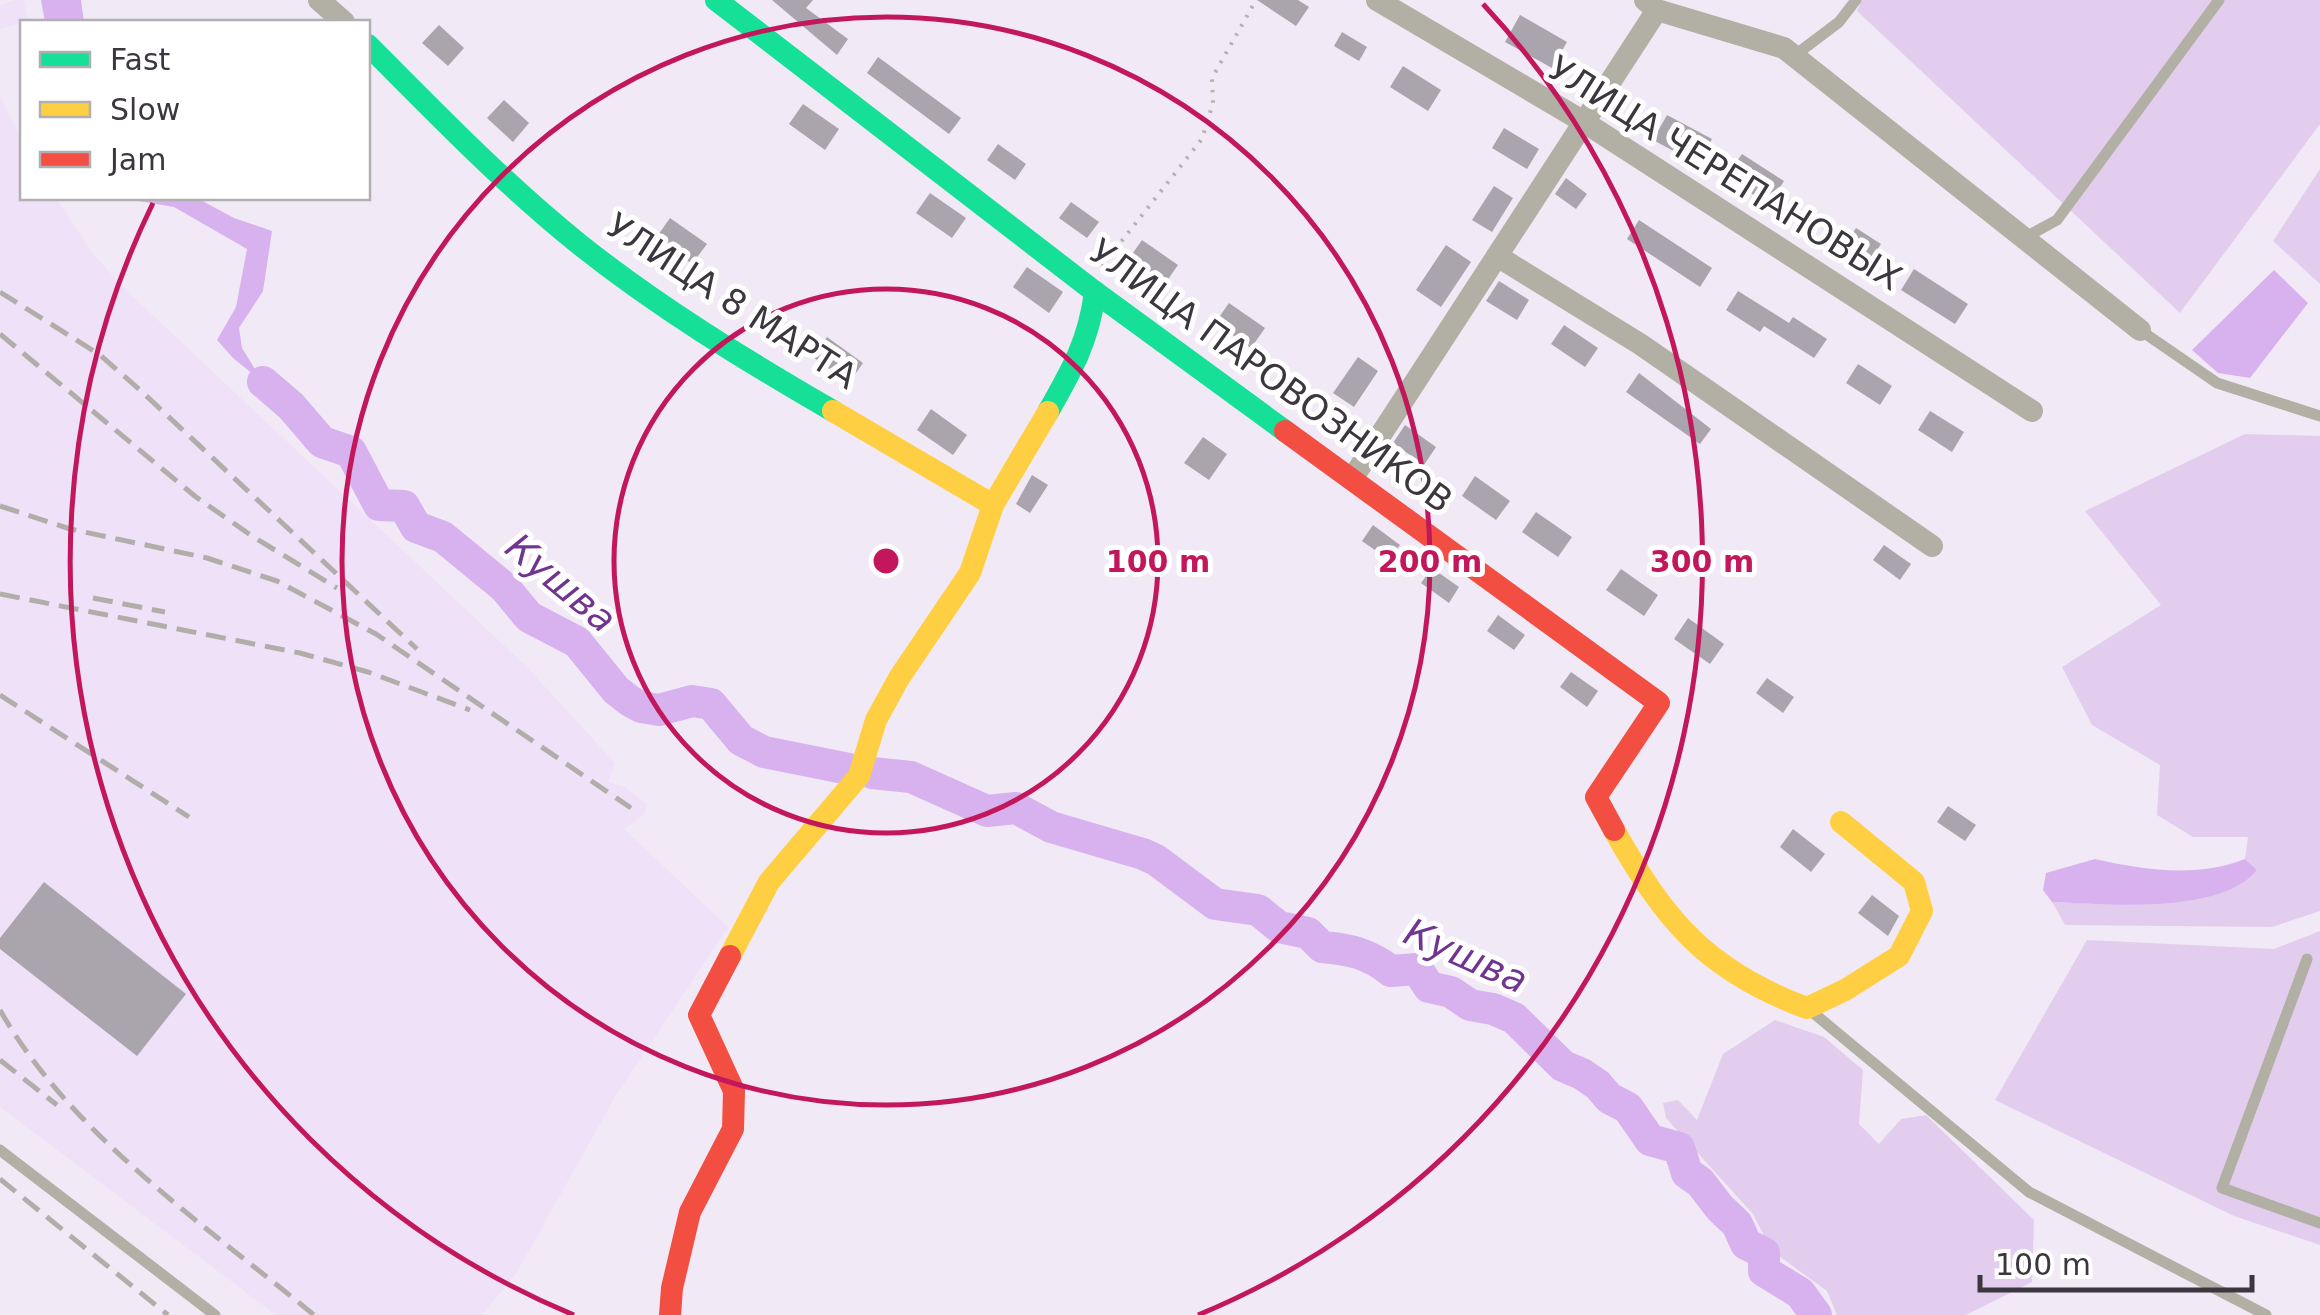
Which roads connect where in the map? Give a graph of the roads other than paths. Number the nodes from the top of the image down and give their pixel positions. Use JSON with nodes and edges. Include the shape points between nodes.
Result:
{"nodes":[{"id":1,"x":319,"y":0,"type":"edge"},
{"id":2,"x":716,"y":0,"type":"edge"},
{"id":3,"x":1376,"y":0,"type":"edge"},
{"id":4,"x":1856,"y":0,"type":"edge"},
{"id":5,"x":2219,"y":0,"type":"edge"},
{"id":6,"x":1651,"y":5,"type":"edge"},
{"id":7,"x":342,"y":20,"type":"edge"},
{"id":8,"x":370,"y":47,"type":"edge"},
{"id":9,"x":1794,"y":56,"type":"junction"},
{"id":10,"x":1584,"y":122,"type":"junction"},
{"id":11,"x":2024,"y":238,"type":"junction"},
{"id":12,"x":1497,"y":256,"type":"junction"},
{"id":13,"x":1090,"y":289,"type":"junction"},
{"id":14,"x":2140,"y":330,"type":"joint"},
{"id":15,"x":2032,"y":411,"type":"dead end"},
{"id":16,"x":2320,"y":416,"type":"edge"},
{"id":17,"x":1352,"y":478,"type":"junction"},
{"id":18,"x":993,"y":505,"type":"junction"},
{"id":19,"x":1932,"y":546,"type":"dead end"},
{"id":20,"x":1841,"y":822,"type":"dead end"},
{"id":21,"x":2307,"y":959,"type":"dead end"},
{"id":22,"x":1807,"y":1008,"type":"junction"},
{"id":23,"x":0,"y":1150,"type":"edge"},
{"id":24,"x":2320,"y":1222,"type":"edge"},
{"id":25,"x":216,"y":1315,"type":"edge"},
{"id":26,"x":670,"y":1315,"type":"edge"},
{"id":27,"x":2266,"y":1315,"type":"edge"}],
"edges":[{"from":1,"to":7,"type":"street"},
{"from":2,"to":13,"type":"street","name":"УЛИЦА ПАРОВОЗНИКОВ"},
{"from":3,"to":10,"type":"street","name":"УЛИЦА ЧЕРЕПАНОВЫХ"},
{"from":4,"to":9,"type":"lane"},
{"from":5,"to":11,"type":"lane","via":[[2056,220]]},
{"from":6,"to":9,"type":"street"},
{"from":6,"to":10,"type":"street"},
{"from":8,"to":18,"type":"street","name":"УЛИЦА 8 МАРТА","via":[[506,182],[611,269],[710,337]]},
{"from":9,"to":11,"type":"street"},
{"from":10,"to":12,"type":"street"},
{"from":10,"to":15,"type":"street","name":"УЛИЦА ЧЕРЕПАНОВЫХ"},
{"from":11,"to":14,"type":"street"},
{"from":12,"to":17,"type":"street"},
{"from":12,"to":19,"type":"street","via":[[1640,344]]},
{"from":13,"to":17,"type":"street","name":"УЛИЦА ПАРОВОЗНИКОВ"},
{"from":13,"to":18,"type":"street","via":[[1092,317],[1080,358]]},
{"from":14,"to":16,"type":"lane","via":[[2217,384]]},
{"from":17,"to":22,"type":"street","name":"УЛИЦА ПАРОВОЗНИКОВ","via":[[1660,703],[1596,797],[1641,882],[1674,924],[1720,966]]},
{"from":18,"to":26,"type":"street","via":[[970,574],[898,678],[858,776],[769,882],[699,1016],[734,1091],[733,1129],[690,1212]]},
{"from":20,"to":22,"type":"street","via":[[1914,882],[1922,911],[1900,956]]},
{"from":21,"to":24,"type":"lane","via":[[2222,1188]]},
{"from":22,"to":27,"type":"lane","via":[[2029,1192]]},
{"from":23,"to":25,"type":"lane"}]}
